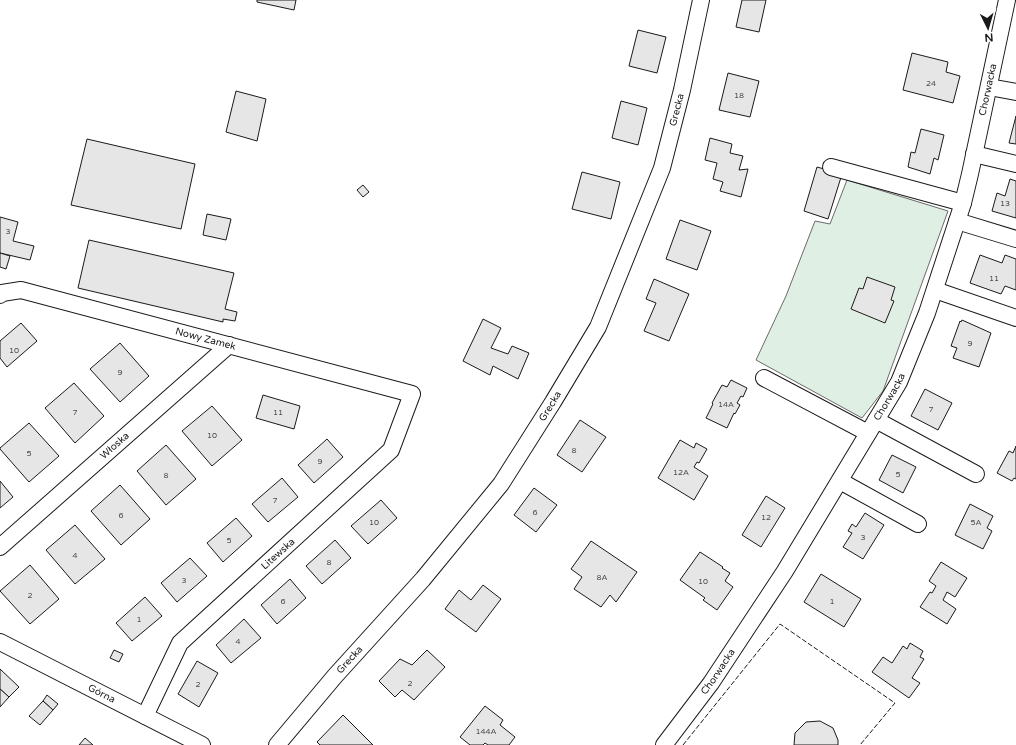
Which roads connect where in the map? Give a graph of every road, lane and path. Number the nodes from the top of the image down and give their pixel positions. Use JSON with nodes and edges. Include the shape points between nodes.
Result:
{"nodes":[{"id":1,"x":701,"y":0,"type":"edge"},
{"id":2,"x":1007,"y":0,"type":"edge"},
{"id":3,"x":989,"y":87,"type":"junction"},
{"id":4,"x":1016,"y":92,"type":"edge"},
{"id":5,"x":974,"y":154,"type":"junction"},
{"id":6,"x":1016,"y":164,"type":"edge"},
{"id":7,"x":831,"y":167,"type":"dead end"},
{"id":8,"x":963,"y":203,"type":"junction"},
{"id":9,"x":957,"y":221,"type":"junction"},
{"id":10,"x":1016,"y":239,"type":"edge"},
{"id":11,"x":934,"y":290,"type":"junction"},
{"id":12,"x":0,"y":295,"type":"edge"},
{"id":13,"x":1016,"y":318,"type":"edge"},
{"id":14,"x":229,"y":345,"type":"junction"},
{"id":15,"x":764,"y":378,"type":"dead end"},
{"id":16,"x":412,"y":394,"type":"joint"},
{"id":17,"x":872,"y":427,"type":"junction"},
{"id":18,"x":976,"y":474,"type":"dead end"},
{"id":19,"x":840,"y":481,"type":"junction"},
{"id":20,"x":918,"y":524,"type":"dead end"},
{"id":21,"x":0,"y":547,"type":"edge"},
{"id":22,"x":0,"y":642,"type":"edge"},
{"id":23,"x":145,"y":716,"type":"junction"},
{"id":24,"x":202,"y":745,"type":"edge"},
{"id":25,"x":277,"y":745,"type":"edge"},
{"id":26,"x":664,"y":745,"type":"edge"}],
"edges":[{"from":1,"to":25,"type":"street","name":"Grecka","via":[[662,168],[598,327],[501,484],[423,579],[335,676]]},
{"from":2,"to":3,"type":"street","name":"Chorwacka"},
{"from":3,"to":4,"type":"street"},
{"from":3,"to":5,"type":"street","name":"Chorwacka"},
{"from":5,"to":6,"type":"street"},
{"from":5,"to":8,"type":"street","name":"Chorwacka"},
{"from":7,"to":8,"type":"street"},
{"from":8,"to":9,"type":"street","name":"Chorwacka"},
{"from":9,"to":10,"type":"street"},
{"from":9,"to":11,"type":"street","name":"Chorwacka"},
{"from":11,"to":13,"type":"street"},
{"from":11,"to":17,"type":"street","name":"Chorwacka","via":[[899,382]]},
{"from":12,"to":14,"type":"street","name":"Nowy Zamek","via":[[21,290]]},
{"from":14,"to":16,"type":"street","name":"Nowy Zamek"},
{"from":14,"to":21,"type":"street","name":"Włoska"},
{"from":15,"to":17,"type":"street"},
{"from":16,"to":23,"type":"street","name":"Litewska","via":[[391,450],[180,643]]},
{"from":17,"to":18,"type":"street"},
{"from":17,"to":19,"type":"street","name":"Chorwacka"},
{"from":19,"to":20,"type":"street"},
{"from":19,"to":26,"type":"street","name":"Chorwacka","via":[[712,683]]},
{"from":22,"to":23,"type":"street","name":"Górna"},
{"from":23,"to":24,"type":"street","name":"Górna"}]}
